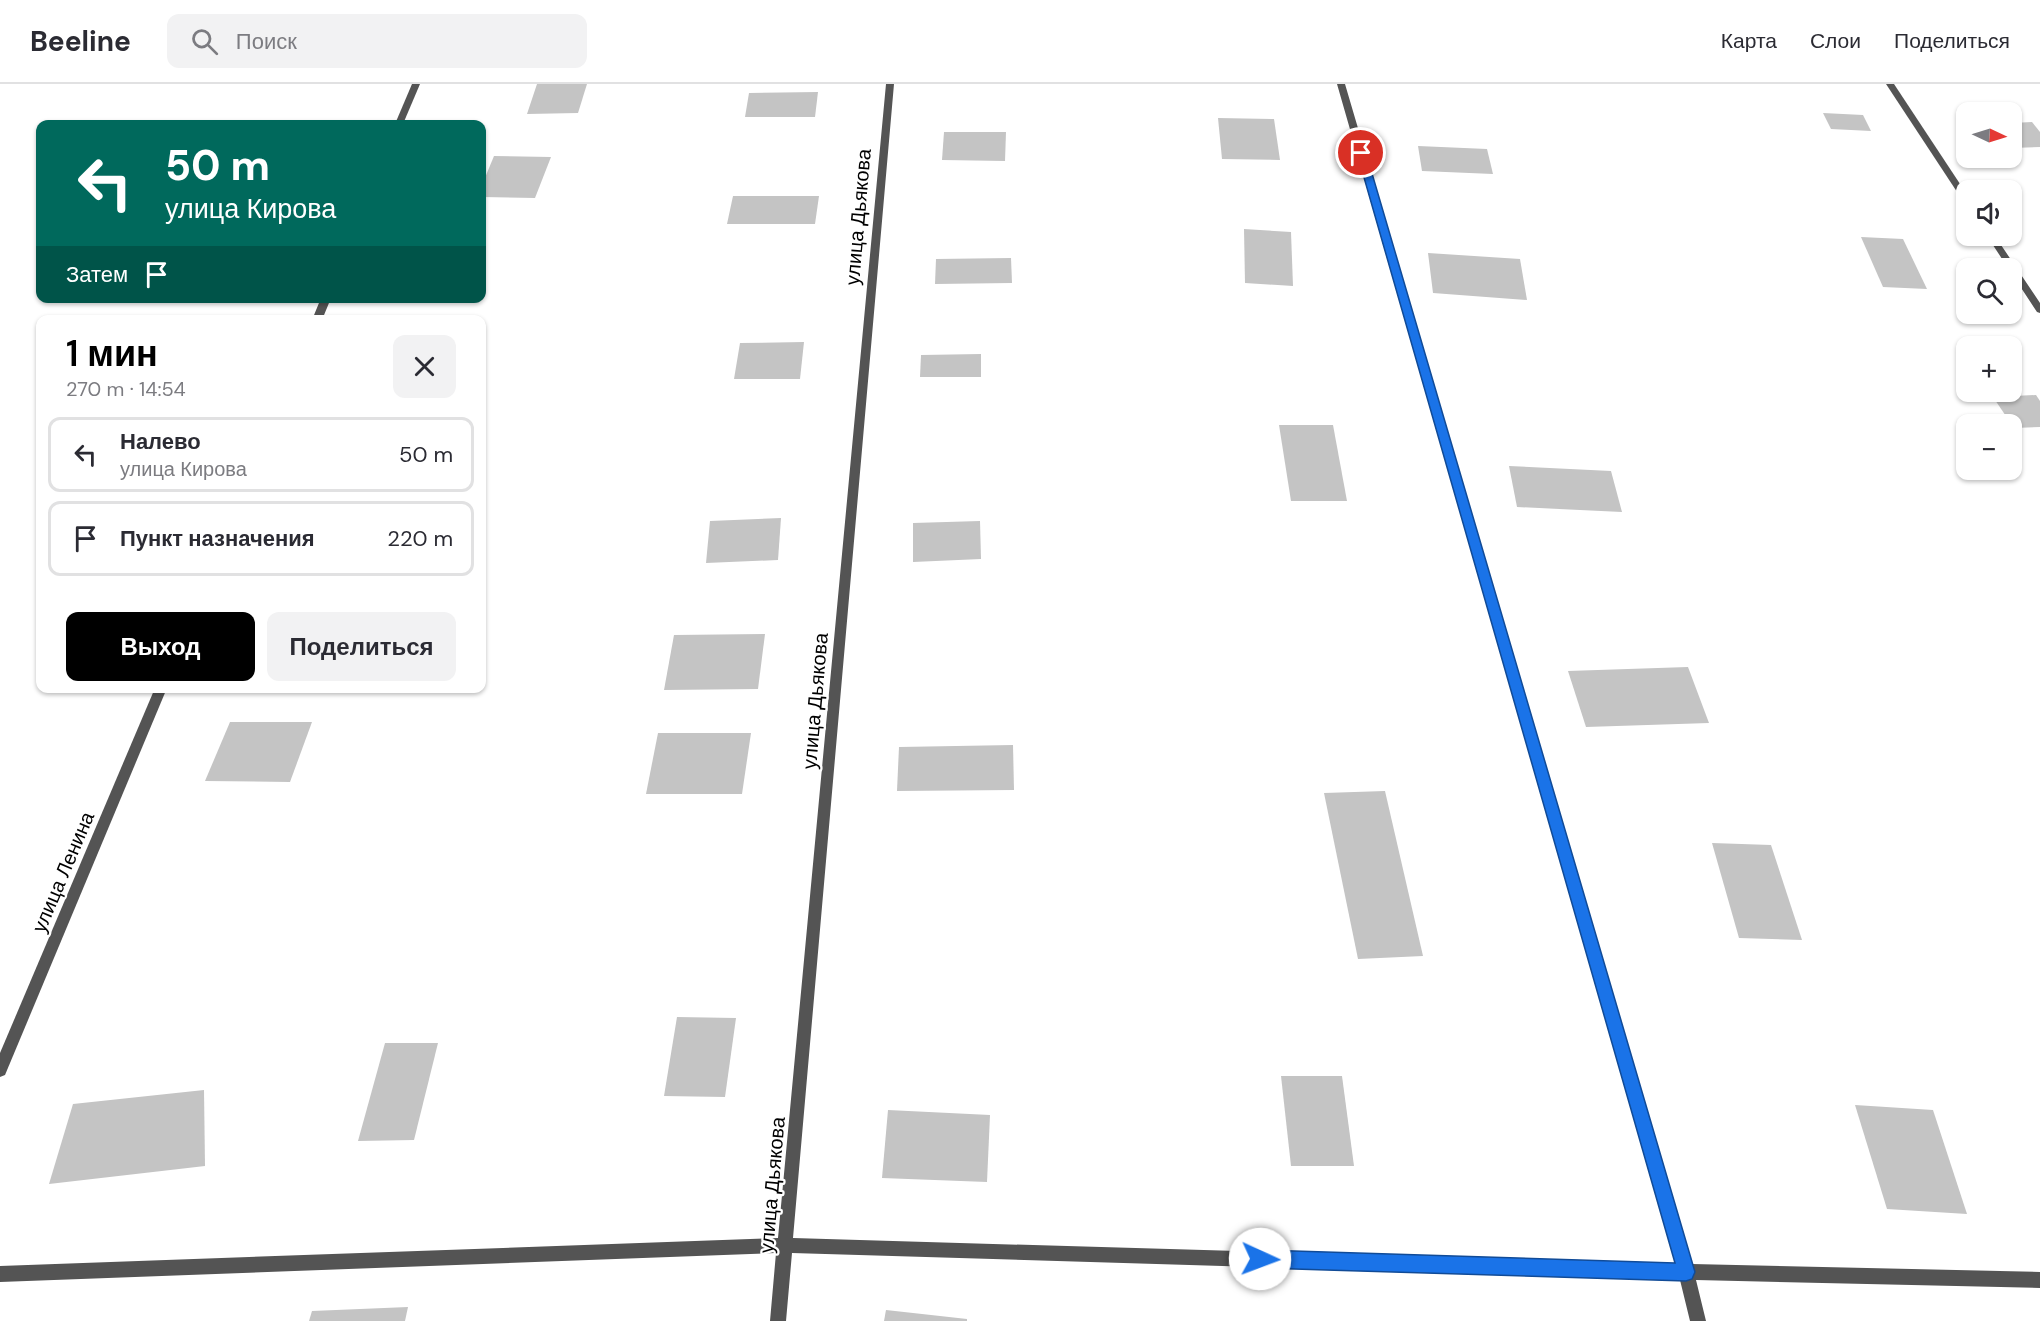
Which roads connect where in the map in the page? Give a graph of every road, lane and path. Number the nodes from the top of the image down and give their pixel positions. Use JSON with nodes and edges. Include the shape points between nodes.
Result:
{"nodes":[{"id":1,"x":416,"y":84,"type":"edge"},
{"id":2,"x":890,"y":84,"type":"edge"},
{"id":3,"x":1341,"y":84,"type":"edge"},
{"id":4,"x":1890,"y":84,"type":"edge"},
{"id":5,"x":401,"y":120,"type":"edge"},
{"id":6,"x":1956,"y":184,"type":"edge"},
{"id":7,"x":1997,"y":246,"type":"edge"},
{"id":8,"x":2040,"y":310,"type":"edge"},
{"id":9,"x":159,"y":693,"type":"edge"},
{"id":10,"x":0,"y":1070,"type":"edge"},
{"id":11,"x":786,"y":1245,"type":"junction"},
{"id":12,"x":1686,"y":1272,"type":"junction"},
{"id":13,"x":0,"y":1274,"type":"edge"},
{"id":14,"x":2040,"y":1280,"type":"edge"},
{"id":15,"x":778,"y":1321,"type":"edge"},
{"id":16,"x":1698,"y":1321,"type":"edge"}],
"edges":[{"from":1,"to":5,"type":"street"},
{"from":2,"to":11,"type":"street","name":"улица Дьякова"},
{"from":3,"to":12,"type":"street"},
{"from":4,"to":6,"type":"street"},
{"from":7,"to":8,"type":"street"},
{"from":9,"to":10,"type":"street","name":"улица Ленина"},
{"from":11,"to":12,"type":"street"},
{"from":11,"to":13,"type":"street"},
{"from":11,"to":15,"type":"street","name":"улица Дьякова"},
{"from":12,"to":14,"type":"street"},
{"from":12,"to":16,"type":"street"}]}
